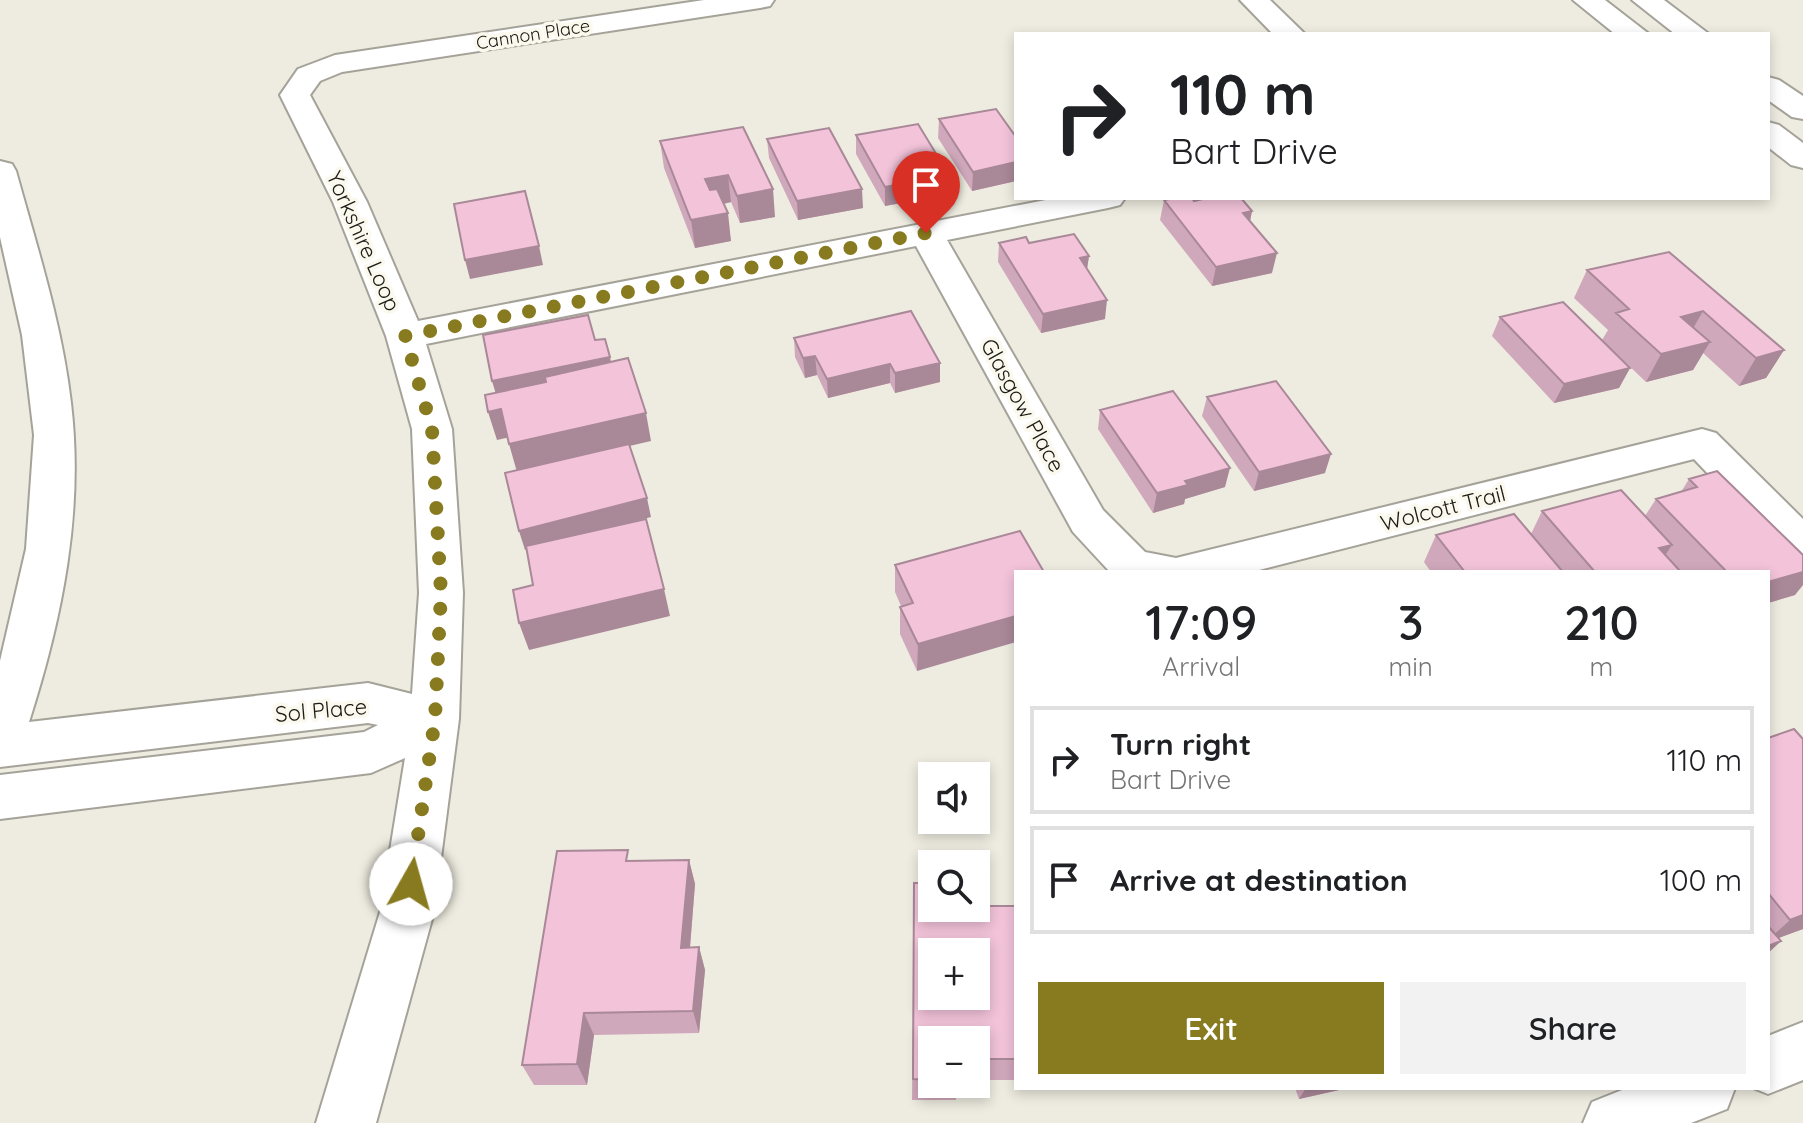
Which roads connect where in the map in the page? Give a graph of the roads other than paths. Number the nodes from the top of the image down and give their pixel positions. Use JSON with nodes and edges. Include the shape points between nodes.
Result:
{"nodes":[{"id":1,"x":760,"y":0,"type":"edge"},
{"id":2,"x":1254,"y":0,"type":"edge"},
{"id":3,"x":1587,"y":0,"type":"edge"},
{"id":4,"x":1646,"y":0,"type":"edge"},
{"id":5,"x":1288,"y":32,"type":"edge"},
{"id":6,"x":1631,"y":32,"type":"edge"},
{"id":7,"x":1691,"y":32,"type":"edge"},
{"id":8,"x":309,"y":75,"type":"joint"},
{"id":9,"x":1770,"y":87,"type":"edge"},
{"id":10,"x":1803,"y":110,"type":"edge"},
{"id":11,"x":1770,"y":133,"type":"edge"},
{"id":12,"x":1803,"y":158,"type":"edge"},
{"id":13,"x":0,"y":171,"type":"edge"},
{"id":14,"x":1098,"y":200,"type":"edge"},
{"id":15,"x":926,"y":233,"type":"junction"},
{"id":16,"x":405,"y":336,"type":"junction"},
{"id":17,"x":1803,"y":546,"type":"edge"},
{"id":18,"x":1149,"y":570,"type":"edge"},
{"id":19,"x":1193,"y":570,"type":"edge"},
{"id":20,"x":435,"y":719,"type":"junction"},
{"id":21,"x":0,"y":735,"type":"edge"},
{"id":22,"x":0,"y":746,"type":"edge"},
{"id":23,"x":0,"y":797,"type":"edge"},
{"id":24,"x":1803,"y":1051,"type":"edge"},
{"id":25,"x":1770,"y":1064,"type":"edge"},
{"id":26,"x":1701,"y":1090,"type":"edge"},
{"id":27,"x":346,"y":1123,"type":"edge"},
{"id":28,"x":1613,"y":1123,"type":"edge"}],
"edges":[{"from":1,"to":8,"type":"street","name":"Cannon Place","via":[[335,64]]},
{"from":2,"to":5,"type":"street"},
{"from":3,"to":6,"type":"street"},
{"from":4,"to":7,"type":"street"},
{"from":8,"to":16,"type":"street","name":"Yorkshire Loop","via":[[295,95],[350,202]]},
{"from":9,"to":10,"type":"street"},
{"from":11,"to":12,"type":"street"},
{"from":13,"to":21,"type":"street","via":[[45,355],[54,436],[50,542],[21,677]]},
{"from":14,"to":15,"type":"street"},
{"from":15,"to":16,"type":"street"},
{"from":15,"to":18,"type":"street","name":"Glasgow Place","via":[[1088,521]]},
{"from":16,"to":20,"type":"street","name":"Yorkshire Loop","via":[[432,429],[441,593]]},
{"from":17,"to":19,"type":"street","name":"Wolcott Trail","via":[[1702,443]]},
{"from":20,"to":22,"type":"street","name":"Sol Place","via":[[368,703]]},
{"from":20,"to":23,"type":"street","name":"Sol Place","via":[[371,752]]},
{"from":20,"to":27,"type":"street","name":"Yorkshire Loop","via":[[407,912]]},
{"from":24,"to":25,"type":"street"},
{"from":26,"to":28,"type":"street"}]}
